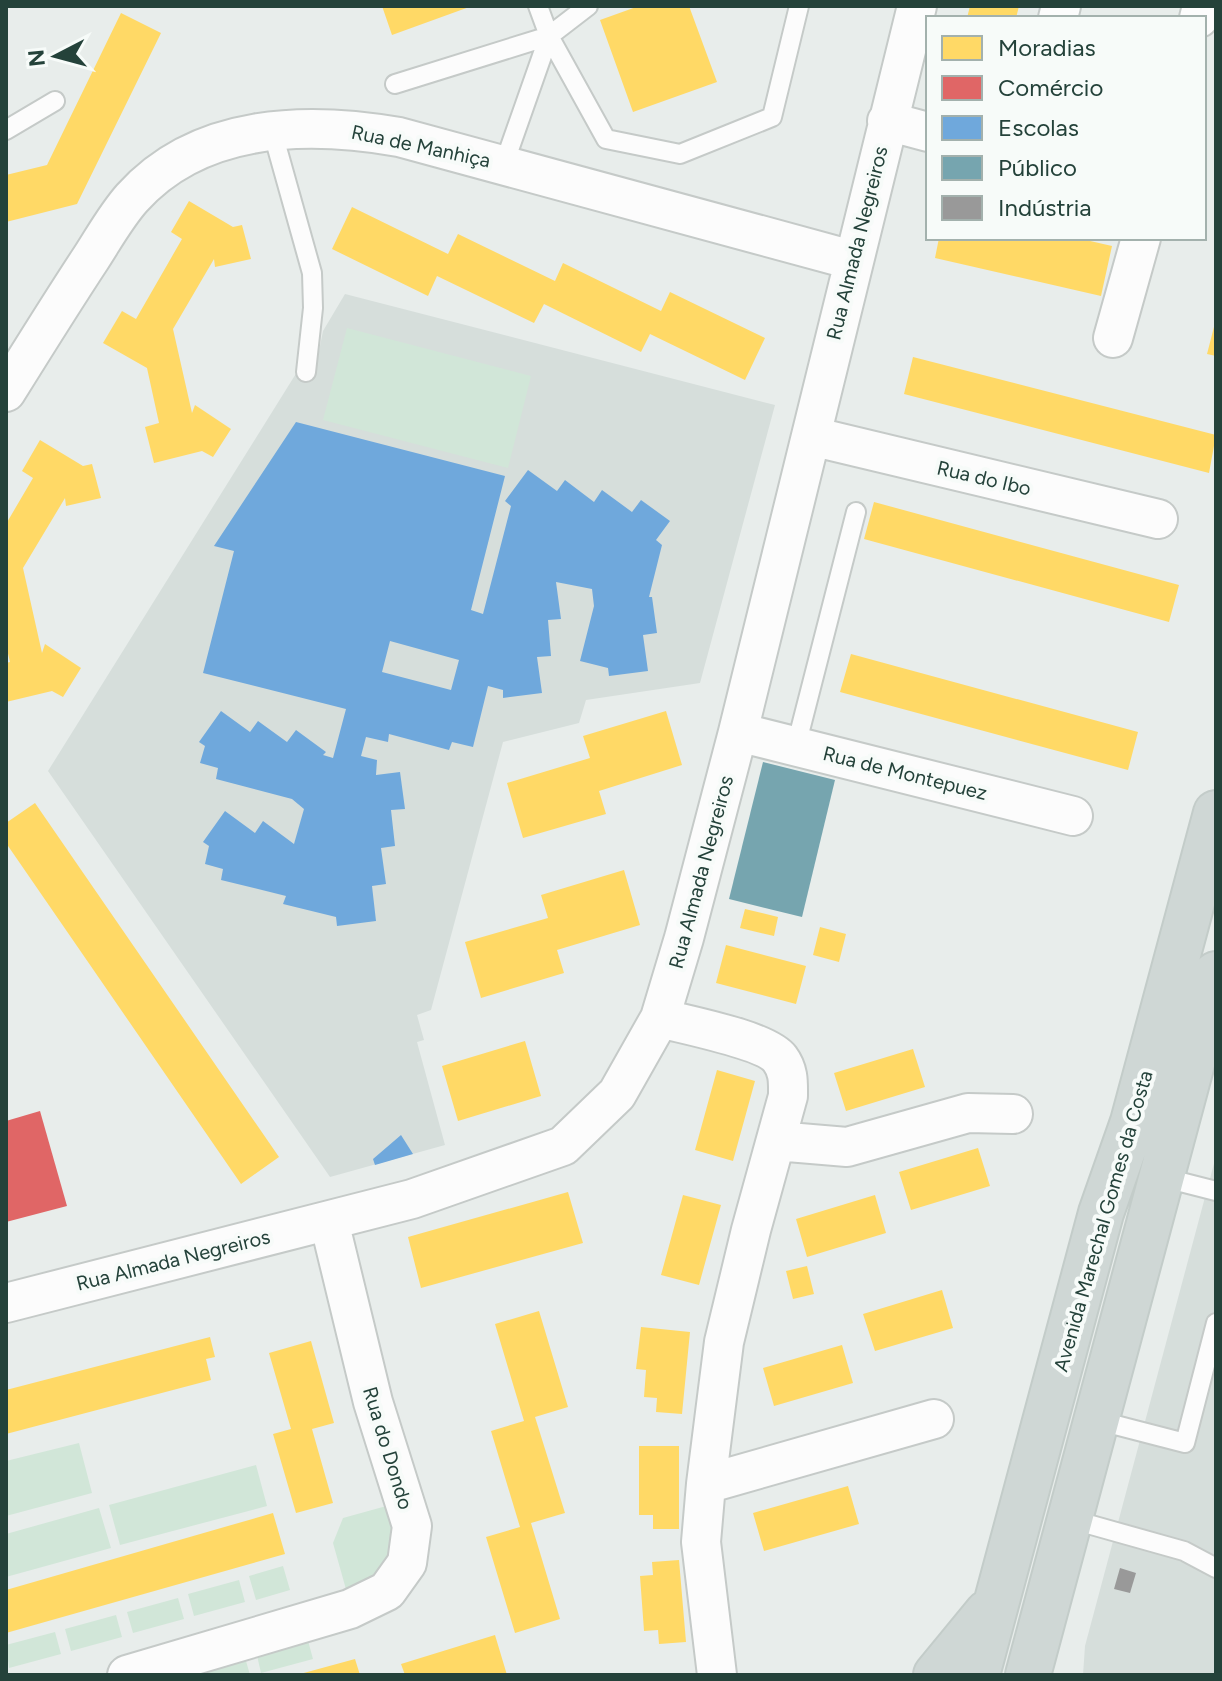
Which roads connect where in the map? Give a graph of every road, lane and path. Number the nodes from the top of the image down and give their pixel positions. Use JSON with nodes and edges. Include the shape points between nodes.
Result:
{"nodes":[{"id":1,"x":538,"y":6,"type":"edge"},
{"id":2,"x":588,"y":6,"type":"edge"},
{"id":3,"x":799,"y":6,"type":"edge"},
{"id":4,"x":917,"y":6,"type":"edge"},
{"id":5,"x":549,"y":36,"type":"junction"},
{"id":6,"x":395,"y":84,"type":"dead end"},
{"id":7,"x":55,"y":101,"type":"dead end"},
{"id":8,"x":887,"y":121,"type":"junction"},
{"id":9,"x":6,"y":130,"type":"edge"},
{"id":10,"x":272,"y":130,"type":"junction"},
{"id":11,"x":926,"y":131,"type":"edge"},
{"id":12,"x":504,"y":164,"type":"junction"},
{"id":13,"x":1140,"y":240,"type":"edge"},
{"id":14,"x":852,"y":260,"type":"junction"},
{"id":15,"x":1113,"y":338,"type":"dead end"},
{"id":16,"x":306,"y":372,"type":"dead end"},
{"id":17,"x":6,"y":392,"type":"edge"},
{"id":18,"x":811,"y":436,"type":"junction"},
{"id":19,"x":856,"y":512,"type":"dead end"},
{"id":20,"x":1158,"y":519,"type":"dead end"},
{"id":21,"x":738,"y":732,"type":"junction"},
{"id":22,"x":796,"y":746,"type":"junction"},
{"id":23,"x":1216,"y":813,"type":"edge"},
{"id":24,"x":1073,"y":816,"type":"dead end"},
{"id":25,"x":1216,"y":974,"type":"edge"},
{"id":26,"x":660,"y":1018,"type":"junction"},
{"id":27,"x":1013,"y":1114,"type":"dead end"},
{"id":28,"x":776,"y":1141,"type":"junction"},
{"id":29,"x":1161,"y":1177,"type":"junction"},
{"id":30,"x":1216,"y":1191,"type":"edge"},
{"id":31,"x":329,"y":1221,"type":"junction"},
{"id":32,"x":6,"y":1303,"type":"edge"},
{"id":33,"x":1216,"y":1323,"type":"edge"},
{"id":34,"x":934,"y":1419,"type":"dead end"},
{"id":35,"x":1096,"y":1420,"type":"junction"},
{"id":36,"x":706,"y":1484,"type":"junction"},
{"id":37,"x":1070,"y":1519,"type":"junction"},
{"id":38,"x":1216,"y":1568,"type":"edge"},
{"id":39,"x":994,"y":1605,"type":"junction"},
{"id":40,"x":1036,"y":1664,"type":"edge"},
{"id":41,"x":127,"y":1675,"type":"edge"},
{"id":42,"x":717,"y":1675,"type":"edge"},
{"id":43,"x":936,"y":1675,"type":"edge"},
{"id":44,"x":977,"y":1675,"type":"edge"}],
"edges":[{"from":1,"to":5,"type":"lane"},
{"from":2,"to":5,"type":"lane"},
{"from":3,"to":5,"type":"lane","via":[[772,117],[680,154],[606,139]]},
{"from":4,"to":8,"type":"street","name":"Rua Almada Negreiros"},
{"from":5,"to":6,"type":"lane"},
{"from":5,"to":12,"type":"lane"},
{"from":7,"to":9,"type":"lane"},
{"from":8,"to":11,"type":"street"},
{"from":8,"to":14,"type":"street","name":"Rua Almada Negreiros"},
{"from":10,"to":12,"type":"street","name":"Rua de Manhiça","via":[[370,132]]},
{"from":10,"to":16,"type":"lane","via":[[312,273]]},
{"from":10,"to":17,"type":"street","name":"Rua de Manhiça","via":[[190,154],[132,198]]},
{"from":12,"to":14,"type":"street","name":"Rua de Manhiça"},
{"from":13,"to":15,"type":"street"},
{"from":14,"to":18,"type":"street","name":"Rua Almada Negreiros"},
{"from":18,"to":20,"type":"street","name":"Rua do Ibo"},
{"from":18,"to":21,"type":"street","name":"Rua Almada Negreiros"},
{"from":19,"to":22,"type":"lane"},
{"from":21,"to":22,"type":"street","name":"Rua de Montepuez"},
{"from":21,"to":26,"type":"street","name":"Rua Almada Negreiros"},
{"from":22,"to":24,"type":"street","name":"Rua de Montepuez"},
{"from":23,"to":39,"type":"main road","name":"Avenida Marechal Gomes da Costa"},
{"from":25,"to":29,"type":"main road"},
{"from":26,"to":28,"type":"street","via":[[764,1046],[780,1058],[788,1076],[788,1096]]},
{"from":26,"to":31,"type":"street","name":"Rua Almada Negreiros","via":[[617,1094],[563,1146],[412,1199]]},
{"from":27,"to":28,"type":"street","via":[[968,1113],[847,1147]]},
{"from":28,"to":36,"type":"street","via":[[724,1342]]},
{"from":29,"to":30,"type":"lane"},
{"from":29,"to":35,"type":"main road"},
{"from":31,"to":32,"type":"street","name":"Rua Almada Negreiros"},
{"from":31,"to":41,"type":"street","name":"Rua do Dondo","via":[[373,1402],[412,1526],[407,1563],[387,1591],[350,1609]]},
{"from":33,"to":35,"type":"lane","via":[[1185,1443]]},
{"from":34,"to":36,"type":"street"},
{"from":35,"to":37,"type":"main road"},
{"from":36,"to":42,"type":"street","via":[[701,1542]]},
{"from":37,"to":38,"type":"lane","via":[[1184,1551]]},
{"from":37,"to":40,"type":"main road"},
{"from":39,"to":43,"type":"main road"},
{"from":39,"to":44,"type":"main road","name":"Avenida Marechal Gomes da Costa"}]}
